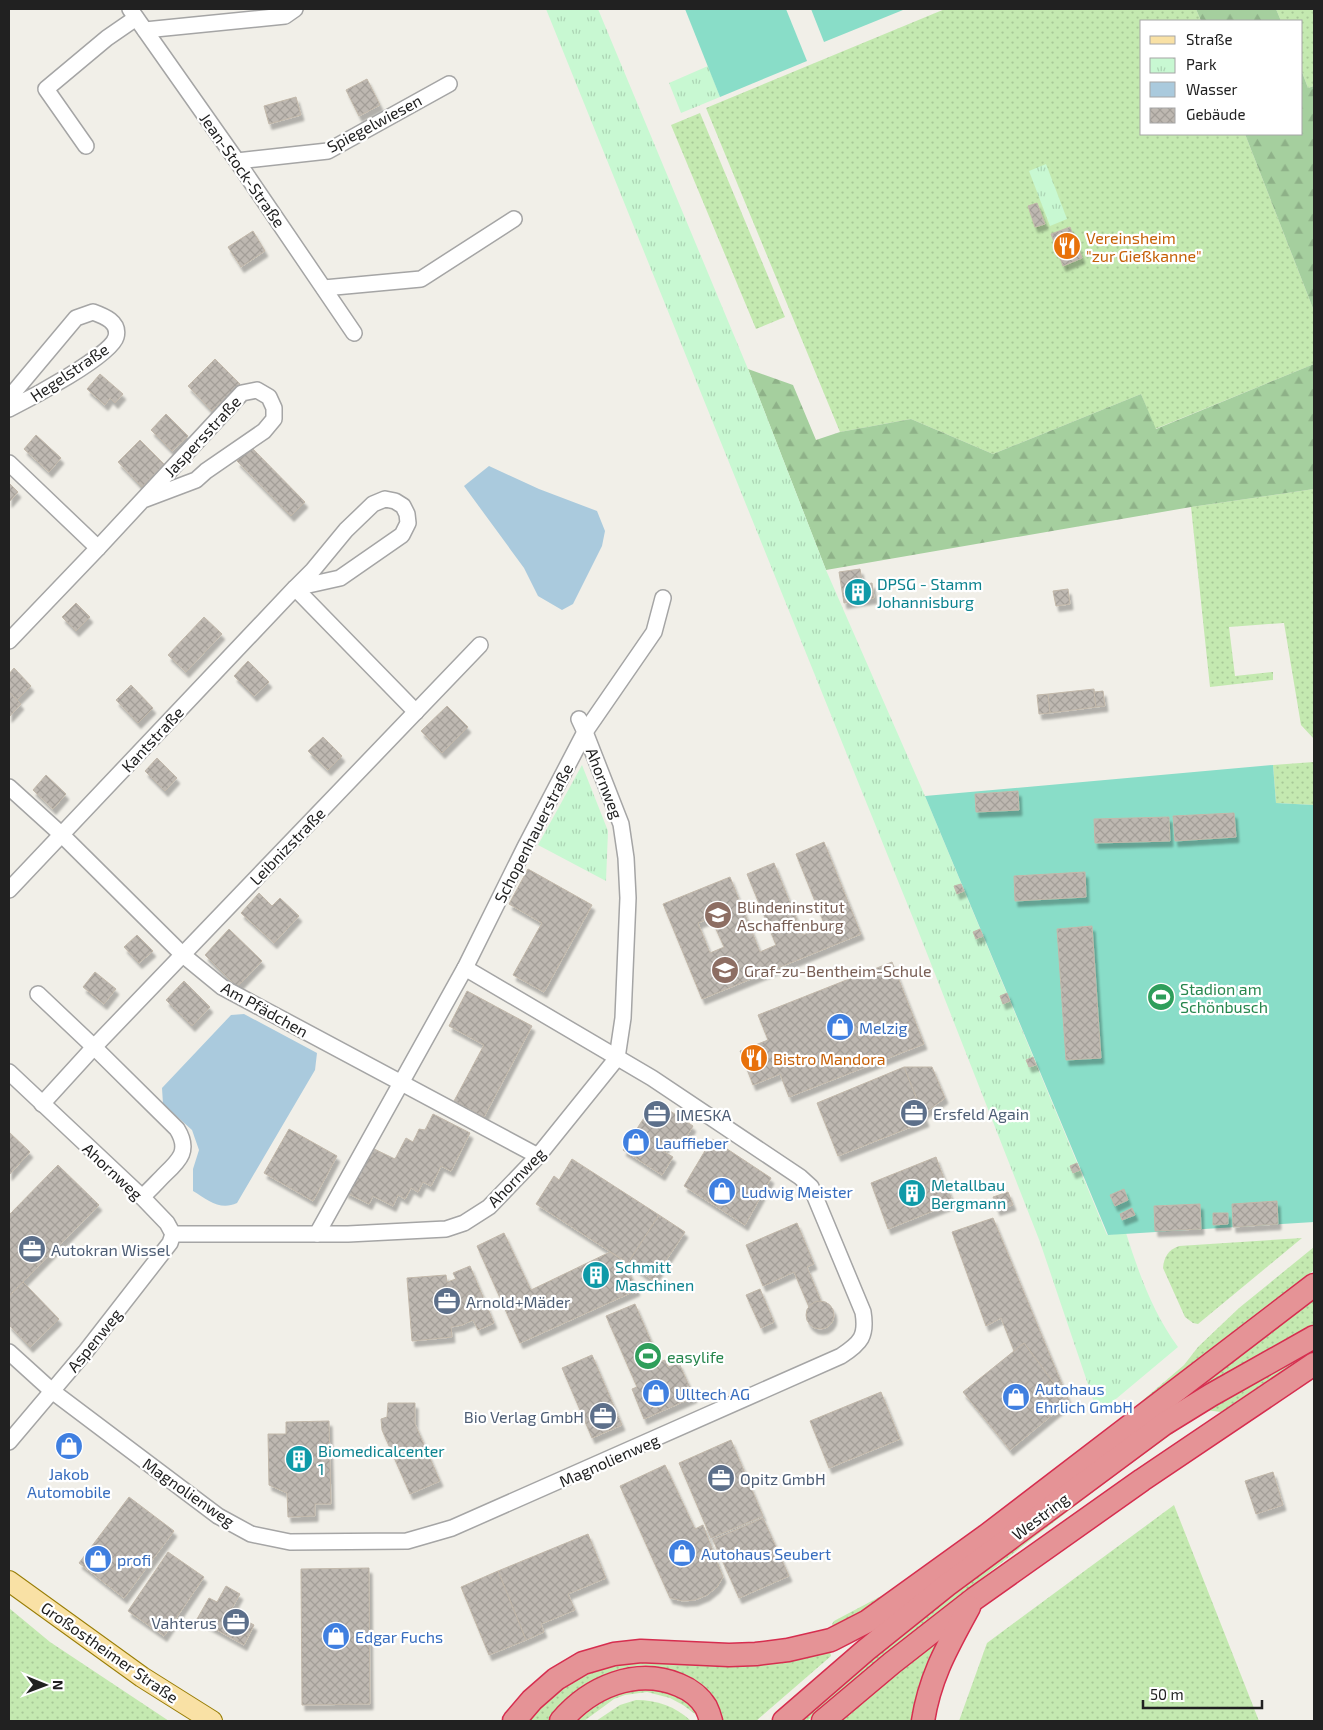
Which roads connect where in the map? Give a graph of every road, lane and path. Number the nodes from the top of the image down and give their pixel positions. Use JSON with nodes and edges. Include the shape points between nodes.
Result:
{"nodes":[{"id":1,"x":295,"y":9,"type":"edge"},
{"id":2,"x":137,"y":19,"type":"edge"},
{"id":3,"x":449,"y":84,"type":"dead end"},
{"id":4,"x":86,"y":146,"type":"dead end"},
{"id":5,"x":237,"y":160,"type":"junction"},
{"id":6,"x":514,"y":219,"type":"dead end"},
{"id":7,"x":324,"y":288,"type":"junction"},
{"id":8,"x":354,"y":333,"type":"dead end"},
{"id":9,"x":9,"y":398,"type":"edge"},
{"id":10,"x":9,"y":409,"type":"edge"},
{"id":11,"x":9,"y":463,"type":"edge"},
{"id":12,"x":143,"y":500,"type":"junction"},
{"id":13,"x":98,"y":548,"type":"junction"},
{"id":14,"x":294,"y":588,"type":"junction"},
{"id":15,"x":663,"y":598,"type":"dead end"},
{"id":16,"x":9,"y":642,"type":"edge"},
{"id":17,"x":480,"y":645,"type":"dead end"},
{"id":18,"x":416,"y":712,"type":"junction"},
{"id":19,"x":582,"y":726,"type":"junction"},
{"id":20,"x":9,"y":788,"type":"edge"},
{"id":21,"x":62,"y":834,"type":"junction"},
{"id":22,"x":9,"y":890,"type":"edge"},
{"id":23,"x":183,"y":955,"type":"junction"},
{"id":24,"x":465,"y":968,"type":"junction"},
{"id":25,"x":38,"y":994,"type":"dead end"},
{"id":26,"x":94,"y":1046,"type":"junction"},
{"id":27,"x":616,"y":1058,"type":"junction"},
{"id":28,"x":9,"y":1072,"type":"edge"},
{"id":29,"x":402,"y":1082,"type":"junction"},
{"id":30,"x":42,"y":1104,"type":"junction"},
{"id":31,"x":538,"y":1156,"type":"junction"},
{"id":32,"x":142,"y":1198,"type":"junction"},
{"id":33,"x":173,"y":1234,"type":"junction"},
{"id":34,"x":317,"y":1234,"type":"junction"},
{"id":35,"x":1314,"y":1285,"type":"edge"},
{"id":36,"x":1314,"y":1337,"type":"edge"},
{"id":37,"x":9,"y":1352,"type":"edge"},
{"id":38,"x":1314,"y":1365,"type":"edge"},
{"id":39,"x":52,"y":1391,"type":"junction"},
{"id":40,"x":9,"y":1442,"type":"edge"},
{"id":41,"x":986,"y":1536,"type":"junction"},
{"id":42,"x":9,"y":1581,"type":"edge"},
{"id":43,"x":946,"y":1585,"type":"junction"},
{"id":44,"x":974,"y":1598,"type":"junction"},
{"id":45,"x":212,"y":1721,"type":"edge"},
{"id":46,"x":514,"y":1721,"type":"edge"},
{"id":47,"x":561,"y":1721,"type":"edge"},
{"id":48,"x":711,"y":1721,"type":"edge"},
{"id":49,"x":784,"y":1721,"type":"edge"},
{"id":50,"x":823,"y":1721,"type":"edge"},
{"id":51,"x":923,"y":1721,"type":"edge"}],
"edges":[{"from":1,"to":2,"type":"street","via":[[286,16]]},
{"from":2,"to":4,"type":"street","via":[[107,38],[46,89]]},
{"from":2,"to":5,"type":"street","name":"Jean-Stock-Straße"},
{"from":3,"to":5,"type":"street","name":"Spiegelwiesen","via":[[328,150]]},
{"from":5,"to":7,"type":"street","name":"Jean-Stock-Straße"},
{"from":6,"to":7,"type":"street","via":[[421,278]]},
{"from":7,"to":8,"type":"street","name":"Jean-Stock-Straße"},
{"from":9,"to":10,"type":"street","name":"Hegelstraße","via":[[76,318],[93,312],[109,317],[116,327],[116,337],[108,350],[45,391]]},
{"from":11,"to":13,"type":"street"},
{"from":12,"to":12,"type":"street","name":"Jaspersstraße","via":[[196,480],[264,430],[274,419],[269,397],[257,390],[242,393]]},
{"from":12,"to":13,"type":"street","name":"Jaspersstraße"},
{"from":13,"to":16,"type":"street","name":"Jaspersstraße"},
{"from":14,"to":14,"type":"street","name":"Kantstraße","via":[[340,578],[402,535],[408,523],[403,506],[385,499],[373,504]]},
{"from":14,"to":18,"type":"street"},
{"from":14,"to":21,"type":"street","name":"Kantstraße"},
{"from":15,"to":19,"type":"street","name":"Schopenhauerstraße","via":[[654,632]]},
{"from":17,"to":18,"type":"street","name":"Leibnizstraße"},
{"from":18,"to":23,"type":"street","name":"Leibnizstraße"},
{"from":19,"to":24,"type":"street","name":"Schopenhauerstraße"},
{"from":19,"to":27,"type":"street","name":"Ahornweg","via":[[621,824],[626,858],[628,898],[623,1009]]},
{"from":20,"to":21,"type":"street","name":"Am Pfädchen"},
{"from":21,"to":22,"type":"street","name":"Kantstraße"},
{"from":21,"to":23,"type":"street","name":"Am Pfädchen"},
{"from":23,"to":26,"type":"street","name":"Leibnizstraße"},
{"from":23,"to":29,"type":"street","name":"Am Pfädchen","via":[[222,987]]},
{"from":24,"to":27,"type":"street"},
{"from":24,"to":29,"type":"street","name":"Schopenhauerstraße"},
{"from":25,"to":26,"type":"street"},
{"from":26,"to":30,"type":"street","name":"Leibnizstraße"},
{"from":26,"to":32,"type":"street","via":[[181,1136],[184,1146],[180,1159]]},
{"from":27,"to":31,"type":"street","name":"Ahornweg"},
{"from":27,"to":39,"type":"street","name":"Magnolienweg","via":[[652,1078],[811,1187],[863,1312],[865,1326],[862,1339],[853,1348],[452,1528],[407,1541],[290,1542],[251,1534],[218,1516]]},
{"from":28,"to":30,"type":"street","name":"Ahornweg"},
{"from":29,"to":31,"type":"street","name":"Am Pfädchen"},
{"from":29,"to":34,"type":"street","name":"Schopenhauerstraße"},
{"from":30,"to":32,"type":"street","name":"Ahornweg"},
{"from":31,"to":34,"type":"street","name":"Ahornweg","via":[[489,1207],[464,1223],[446,1229]]},
{"from":32,"to":33,"type":"street","name":"Ahornweg","via":[[167,1223]]},
{"from":33,"to":34,"type":"street","name":"Ahornweg"},
{"from":33,"to":39,"type":"street","name":"Aspenweg","via":[[170,1243]]},
{"from":35,"to":41,"type":"highway"},
{"from":36,"to":43,"type":"highway","name":"Westring","via":[[1164,1424]]},
{"from":37,"to":39,"type":"street","name":"Magnolienweg"},
{"from":38,"to":44,"type":"highway","name":"Westring"},
{"from":39,"to":40,"type":"street","name":"Aspenweg"},
{"from":41,"to":43,"type":"highway"},
{"from":41,"to":46,"type":"highway","via":[[868,1621],[835,1638],[756,1654],[641,1651],[614,1654],[583,1663],[556,1679]]},
{"from":42,"to":45,"type":"main road","name":"Großostheimer Straße","via":[[142,1677]]},
{"from":43,"to":49,"type":"highway","name":"Westring"},
{"from":44,"to":50,"type":"highway","name":"Westring"},
{"from":44,"to":51,"type":"highway","via":[[931,1683]]},
{"from":47,"to":48,"type":"highway","via":[[590,1696],[616,1682],[641,1677],[666,1679],[689,1689],[706,1707]]}]}
